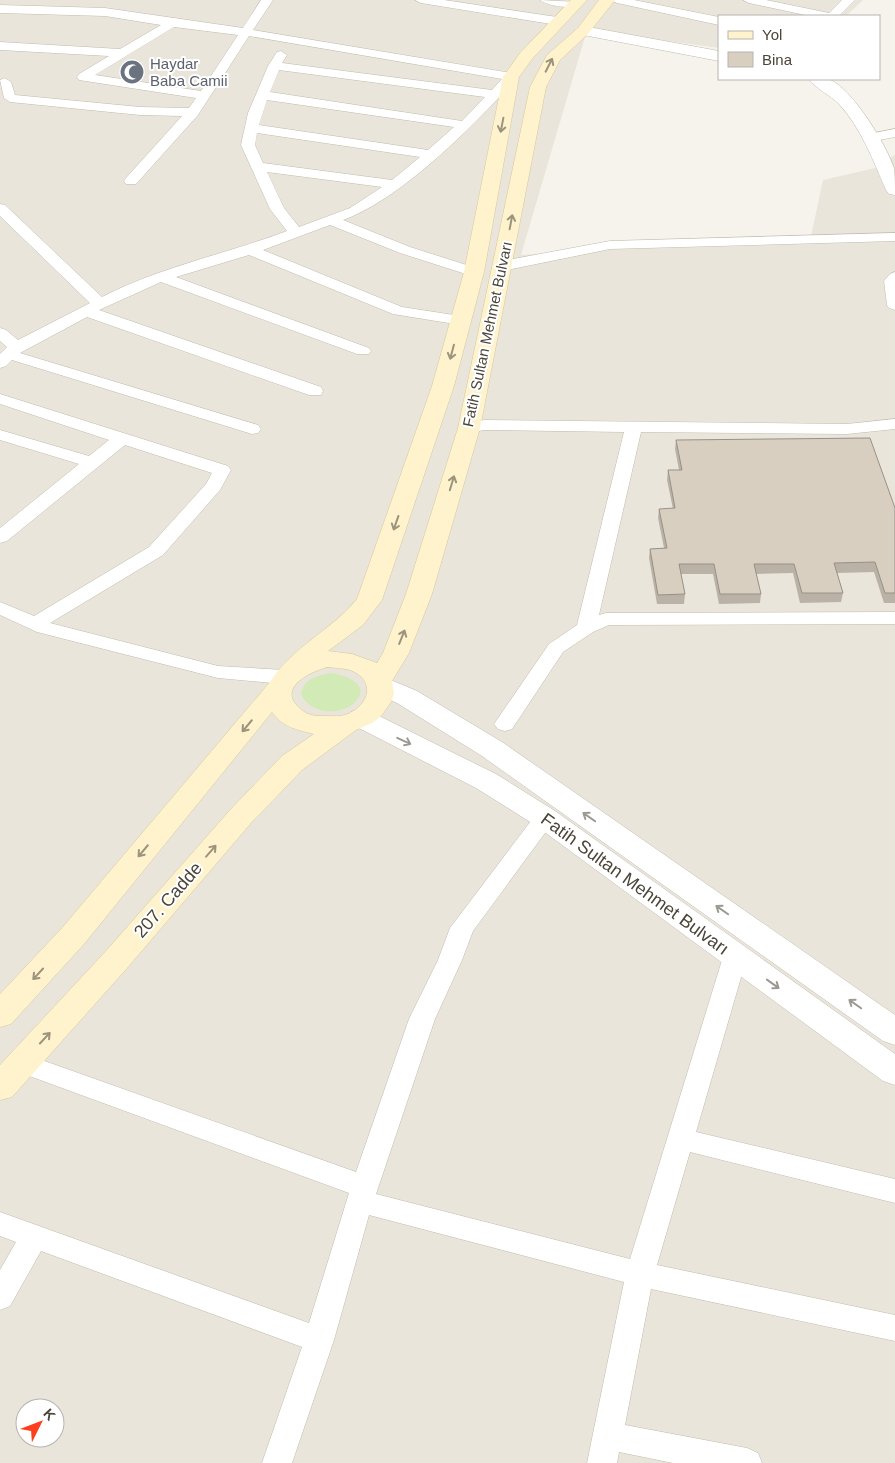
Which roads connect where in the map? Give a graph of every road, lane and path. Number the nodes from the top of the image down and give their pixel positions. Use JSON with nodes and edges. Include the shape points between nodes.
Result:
{"nodes":[{"id":1,"x":267,"y":0,"type":"edge"},
{"id":2,"x":421,"y":0,"type":"edge"},
{"id":3,"x":546,"y":0,"type":"edge"},
{"id":4,"x":607,"y":0,"type":"edge"},
{"id":5,"x":617,"y":0,"type":"edge"},
{"id":6,"x":749,"y":0,"type":"edge"},
{"id":7,"x":848,"y":0,"type":"edge"},
{"id":8,"x":576,"y":2,"type":"edge"},
{"id":9,"x":146,"y":6,"type":"dead end"},
{"id":10,"x":0,"y":9,"type":"edge"},
{"id":11,"x":821,"y":15,"type":"edge"},
{"id":12,"x":834,"y":15,"type":"edge"},
{"id":13,"x":138,"y":16,"type":"junction"},
{"id":14,"x":557,"y":21,"type":"junction"},
{"id":15,"x":718,"y":21,"type":"edge"},
{"id":16,"x":172,"y":23,"type":"junction"},
{"id":17,"x":583,"y":31,"type":"junction"},
{"id":18,"x":246,"y":32,"type":"junction"},
{"id":19,"x":292,"y":40,"type":"junction"},
{"id":20,"x":0,"y":46,"type":"edge"},
{"id":21,"x":120,"y":53,"type":"junction"},
{"id":22,"x":718,"y":56,"type":"edge"},
{"id":23,"x":274,"y":66,"type":"junction"},
{"id":24,"x":511,"y":77,"type":"junction"},
{"id":25,"x":817,"y":80,"type":"edge"},
{"id":26,"x":5,"y":82,"type":"dead end"},
{"id":27,"x":495,"y":94,"type":"junction"},
{"id":28,"x":204,"y":95,"type":"junction"},
{"id":29,"x":262,"y":96,"type":"junction"},
{"id":30,"x":193,"y":112,"type":"junction"},
{"id":31,"x":465,"y":124,"type":"junction"},
{"id":32,"x":252,"y":128,"type":"junction"},
{"id":33,"x":895,"y":133,"type":"edge"},
{"id":34,"x":869,"y":138,"type":"junction"},
{"id":35,"x":430,"y":154,"type":"junction"},
{"id":36,"x":257,"y":166,"type":"junction"},
{"id":37,"x":131,"y":181,"type":"dead end"},
{"id":38,"x":395,"y":185,"type":"junction"},
{"id":39,"x":895,"y":190,"type":"edge"},
{"id":40,"x":0,"y":208,"type":"edge"},
{"id":41,"x":332,"y":222,"type":"junction"},
{"id":42,"x":296,"y":233,"type":"junction"},
{"id":43,"x":895,"y":237,"type":"edge"},
{"id":44,"x":250,"y":250,"type":"junction"},
{"id":45,"x":502,"y":266,"type":"junction"},
{"id":46,"x":474,"y":272,"type":"junction"},
{"id":47,"x":161,"y":277,"type":"junction"},
{"id":48,"x":895,"y":277,"type":"edge"},
{"id":49,"x":895,"y":304,"type":"edge"},
{"id":50,"x":92,"y":307,"type":"junction"},
{"id":51,"x":461,"y":320,"type":"junction"},
{"id":52,"x":0,"y":333,"type":"edge"},
{"id":53,"x":363,"y":351,"type":"dead end"},
{"id":54,"x":8,"y":354,"type":"edge"},
{"id":55,"x":314,"y":391,"type":"dead end"},
{"id":56,"x":0,"y":399,"type":"edge"},
{"id":57,"x":895,"y":424,"type":"edge"},
{"id":58,"x":634,"y":427,"type":"junction"},
{"id":59,"x":468,"y":428,"type":"junction"},
{"id":60,"x":252,"y":429,"type":"dead end"},
{"id":61,"x":0,"y":435,"type":"edge"},
{"id":62,"x":121,"y":439,"type":"junction"},
{"id":63,"x":92,"y":462,"type":"junction"},
{"id":64,"x":0,"y":537,"type":"edge"},
{"id":65,"x":0,"y":608,"type":"edge"},
{"id":66,"x":895,"y":618,"type":"edge"},
{"id":67,"x":34,"y":624,"type":"junction"},
{"id":68,"x":586,"y":628,"type":"junction"},
{"id":69,"x":286,"y":678,"type":"junction"},
{"id":70,"x":380,"y":683,"type":"junction"},
{"id":71,"x":354,"y":721,"type":"junction"},
{"id":72,"x":505,"y":724,"type":"dead end"},
{"id":73,"x":546,"y":818,"type":"junction"},
{"id":74,"x":735,"y":957,"type":"junction"},
{"id":75,"x":0,"y":1015,"type":"edge"},
{"id":76,"x":895,"y":1032,"type":"edge"},
{"id":77,"x":22,"y":1063,"type":"junction"},
{"id":78,"x":895,"y":1072,"type":"edge"},
{"id":79,"x":0,"y":1087,"type":"edge"},
{"id":80,"x":680,"y":1139,"type":"junction"},
{"id":81,"x":895,"y":1191,"type":"edge"},
{"id":82,"x":362,"y":1194,"type":"junction"},
{"id":83,"x":0,"y":1224,"type":"edge"},
{"id":84,"x":34,"y":1237,"type":"junction"},
{"id":85,"x":640,"y":1274,"type":"junction"},
{"id":86,"x":0,"y":1297,"type":"edge"},
{"id":87,"x":895,"y":1328,"type":"edge"},
{"id":88,"x":319,"y":1340,"type":"junction"},
{"id":89,"x":605,"y":1450,"type":"edge"},
{"id":90,"x":277,"y":1463,"type":"edge"},
{"id":91,"x":747,"y":1463,"type":"edge"}],
"edges":[{"from":1,"to":18,"type":"street"},
{"from":2,"to":14,"type":"street"},
{"from":3,"to":8,"type":"street"},
{"from":4,"to":17,"type":"main road","name":"Fatih Sultan Mehmet Bulvarı"},
{"from":5,"to":15,"type":"street"},
{"from":6,"to":11,"type":"street"},
{"from":7,"to":12,"type":"street"},
{"from":8,"to":14,"type":"main road"},
{"from":9,"to":13,"type":"street"},
{"from":10,"to":13,"type":"street"},
{"from":13,"to":16,"type":"street"},
{"from":14,"to":24,"type":"main road"},
{"from":16,"to":18,"type":"street"},
{"from":16,"to":21,"type":"street"},
{"from":17,"to":22,"type":"street"},
{"from":45,"to":17,"type":"main road","name":"Fatih Sultan Mehmet Bulvarı","one_way":true,"via":[[538,87],[553,58]]},
{"from":18,"to":19,"type":"street"},
{"from":18,"to":28,"type":"street"},
{"from":19,"to":23,"type":"street"},
{"from":19,"to":24,"type":"street"},
{"from":20,"to":21,"type":"street"},
{"from":21,"to":28,"type":"street","via":[[82,77]]},
{"from":23,"to":27,"type":"street"},
{"from":23,"to":29,"type":"street"},
{"from":24,"to":27,"type":"street"},
{"from":24,"to":46,"type":"main road","name":"Fatih Sultan Mehmet Bulvarı","one_way":true},
{"from":25,"to":34,"type":"street","via":[[850,106]]},
{"from":26,"to":30,"type":"street","via":[[10,98],[140,111]]},
{"from":27,"to":31,"type":"street"},
{"from":28,"to":30,"type":"street"},
{"from":29,"to":31,"type":"street"},
{"from":29,"to":32,"type":"street"},
{"from":30,"to":37,"type":"street"},
{"from":31,"to":35,"type":"street"},
{"from":32,"to":35,"type":"street"},
{"from":32,"to":36,"type":"street","via":[[248,145]]},
{"from":33,"to":34,"type":"street"},
{"from":34,"to":39,"type":"street"},
{"from":35,"to":38,"type":"street"},
{"from":36,"to":38,"type":"street"},
{"from":36,"to":42,"type":"street","via":[[277,209]]},
{"from":38,"to":41,"type":"street"},
{"from":40,"to":50,"type":"street","via":[[56,260]]},
{"from":41,"to":42,"type":"street"},
{"from":41,"to":46,"type":"street"},
{"from":42,"to":44,"type":"street"},
{"from":43,"to":45,"type":"street","via":[[610,245]]},
{"from":44,"to":47,"type":"street"},
{"from":44,"to":51,"type":"street","via":[[399,311]]},
{"from":45,"to":59,"type":"main road","name":"Fatih Sultan Mehmet Bulvarı"},
{"from":46,"to":51,"type":"main road","name":"Fatih Sultan Mehmet Bulvarı"},
{"from":47,"to":50,"type":"street"},
{"from":47,"to":53,"type":"street"},
{"from":48,"to":49,"type":"street","via":[[892,281]]},
{"from":50,"to":54,"type":"street"},
{"from":50,"to":55,"type":"street"},
{"from":51,"to":69,"type":"main road","name":"Fatih Sultan Mehmet Bulvarı","one_way":true,"via":[[443,386],[369,600],[354,619],[318,646]]},
{"from":52,"to":54,"type":"street"},
{"from":54,"to":60,"type":"street"},
{"from":56,"to":62,"type":"street"},
{"from":57,"to":58,"type":"street","via":[[847,429]]},
{"from":58,"to":59,"type":"street","via":[[484,425]]},
{"from":58,"to":68,"type":"street"},
{"from":70,"to":59,"type":"main road","name":"Fatih Sultan Mehmet Bulvarı","one_way":true,"via":[[396,653],[419,594]]},
{"from":61,"to":63,"type":"street"},
{"from":62,"to":63,"type":"street"},
{"from":62,"to":67,"type":"street","via":[[222,470],[214,486],[156,551]]},
{"from":63,"to":64,"type":"street"},
{"from":65,"to":67,"type":"street"},
{"from":66,"to":68,"type":"street","via":[[606,619]]},
{"from":67,"to":69,"type":"street","via":[[218,672]]},
{"from":68,"to":72,"type":"street","via":[[556,648]]},
{"from":69,"to":70,"type":"main road","via":[[309,662],[326,659],[358,664],[370,670]]},
{"from":69,"to":71,"type":"main road","via":[[278,700],[295,719],[311,725],[328,726]]},
{"from":69,"to":75,"type":"main road","one_way":true,"via":[[74,936]]},
{"from":70,"to":71,"type":"main road","via":[[381,698],[374,709]]},
{"from":76,"to":70,"type":"street","name":"Fatih Sultan Mehmet Bulvarı","one_way":true,"via":[[492,749]]},
{"from":71,"to":73,"type":"street","name":"Fatih Sultan Mehmet Bulvarı","one_way":true,"via":[[486,781]]},
{"from":77,"to":71,"type":"main road","name":"207. Cadde","one_way":true,"via":[[292,763]]},
{"from":73,"to":74,"type":"street","name":"Fatih Sultan Mehmet Bulvarı"},
{"from":73,"to":82,"type":"street","via":[[462,928],[422,1019]]},
{"from":74,"to":78,"type":"street","name":"Fatih Sultan Mehmet Bulvarı","one_way":true},
{"from":74,"to":80,"type":"street"},
{"from":77,"to":79,"type":"main road","name":"207. Cadde"},
{"from":77,"to":82,"type":"street"},
{"from":80,"to":81,"type":"street"},
{"from":80,"to":85,"type":"street"},
{"from":82,"to":85,"type":"street"},
{"from":82,"to":88,"type":"street"},
{"from":83,"to":84,"type":"street"},
{"from":84,"to":86,"type":"street"},
{"from":84,"to":88,"type":"street"},
{"from":85,"to":87,"type":"street"},
{"from":85,"to":89,"type":"street"},
{"from":88,"to":90,"type":"street"},
{"from":89,"to":91,"type":"street"}]}
